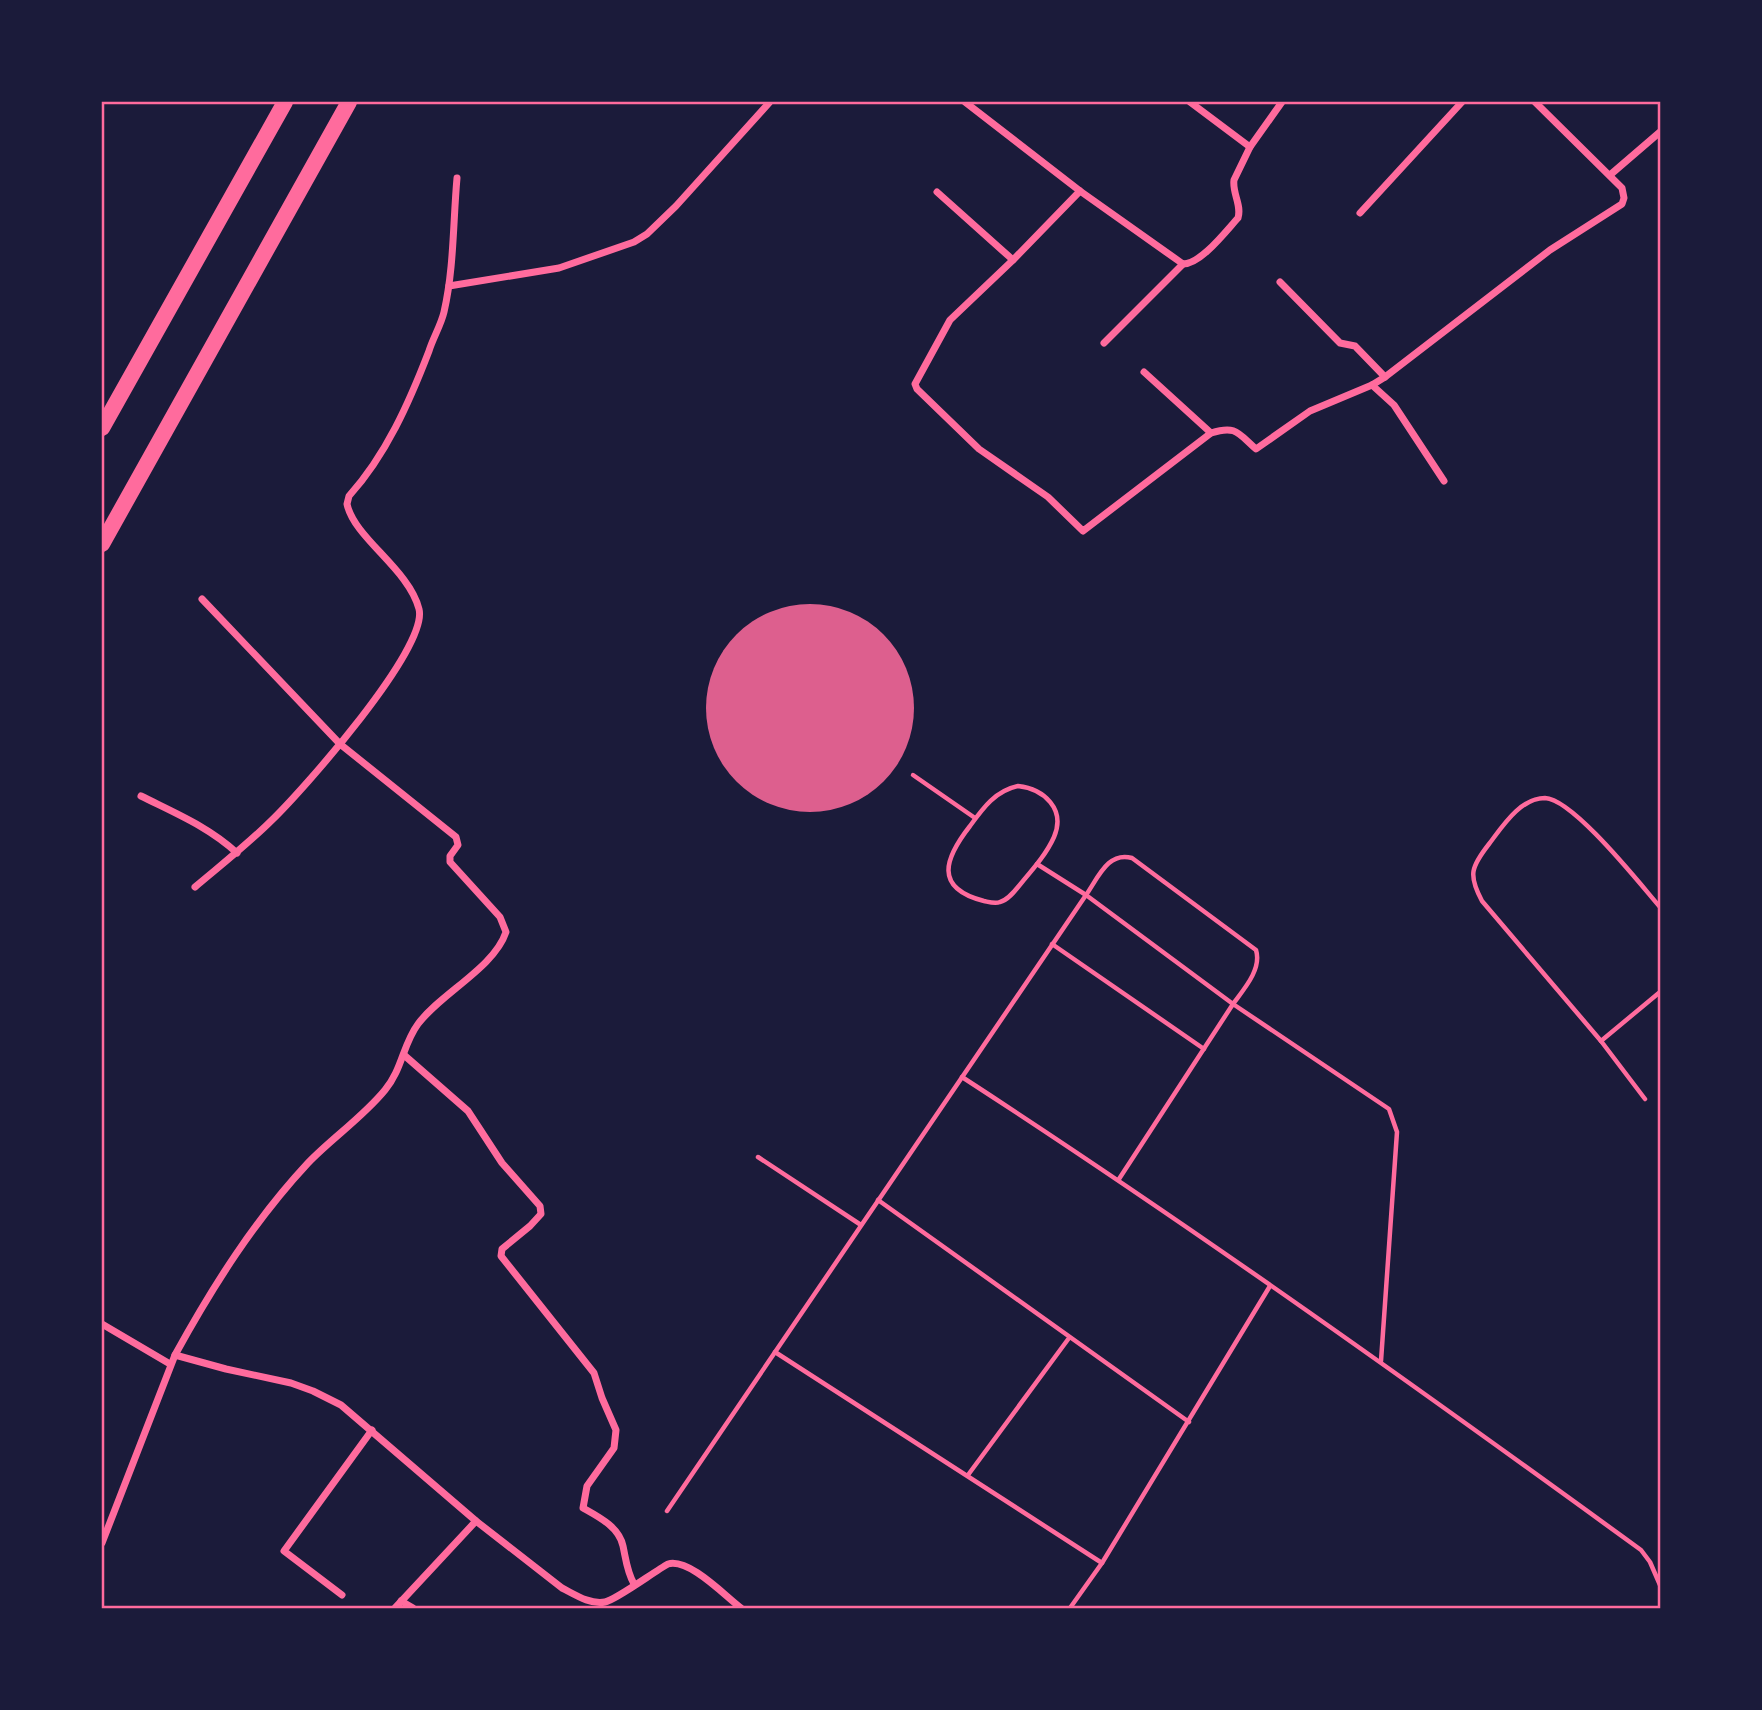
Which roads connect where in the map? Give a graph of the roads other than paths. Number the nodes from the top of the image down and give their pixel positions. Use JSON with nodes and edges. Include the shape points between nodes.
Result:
{"nodes":[{"id":1,"x":285,"y":102,"type":"edge"},
{"id":2,"x":349,"y":102,"type":"edge"},
{"id":3,"x":965,"y":102,"type":"edge"},
{"id":4,"x":1190,"y":102,"type":"edge"},
{"id":5,"x":1282,"y":102,"type":"edge"},
{"id":6,"x":1462,"y":102,"type":"edge"},
{"id":7,"x":1535,"y":102,"type":"edge"},
{"id":8,"x":769,"y":103,"type":"edge"},
{"id":9,"x":1661,"y":132,"type":"edge"},
{"id":10,"x":1250,"y":147,"type":"junction"},
{"id":11,"x":1610,"y":175,"type":"junction"},
{"id":12,"x":457,"y":178,"type":"dead end"},
{"id":13,"x":1080,"y":191,"type":"junction"},
{"id":14,"x":937,"y":192,"type":"dead end"},
{"id":15,"x":1360,"y":213,"type":"dead end"},
{"id":16,"x":1013,"y":260,"type":"junction"},
{"id":17,"x":1183,"y":264,"type":"junction"},
{"id":18,"x":1280,"y":282,"type":"dead end"},
{"id":19,"x":449,"y":286,"type":"junction"},
{"id":20,"x":1104,"y":343,"type":"dead end"},
{"id":21,"x":1144,"y":372,"type":"dead end"},
{"id":22,"x":1385,"y":377,"type":"junction"},
{"id":23,"x":1373,"y":385,"type":"junction"},
{"id":24,"x":102,"y":428,"type":"edge"},
{"id":25,"x":1212,"y":433,"type":"junction"},
{"id":26,"x":1444,"y":481,"type":"dead end"},
{"id":27,"x":102,"y":544,"type":"edge"},
{"id":28,"x":202,"y":599,"type":"dead end"},
{"id":29,"x":340,"y":744,"type":"junction"},
{"id":30,"x":913,"y":775,"type":"dead end"},
{"id":31,"x":141,"y":796,"type":"dead end"},
{"id":32,"x":975,"y":818,"type":"junction"},
{"id":33,"x":237,"y":853,"type":"junction"},
{"id":34,"x":1037,"y":864,"type":"junction"},
{"id":35,"x":195,"y":887,"type":"dead end"},
{"id":36,"x":1086,"y":895,"type":"junction"},
{"id":37,"x":1661,"y":906,"type":"edge"},
{"id":38,"x":1052,"y":944,"type":"junction"},
{"id":39,"x":1661,"y":992,"type":"edge"},
{"id":40,"x":1233,"y":1004,"type":"junction"},
{"id":41,"x":1601,"y":1041,"type":"junction"},
{"id":42,"x":1204,"y":1049,"type":"junction"},
{"id":43,"x":404,"y":1055,"type":"junction"},
{"id":44,"x":962,"y":1077,"type":"junction"},
{"id":45,"x":1645,"y":1099,"type":"dead end"},
{"id":46,"x":758,"y":1157,"type":"dead end"},
{"id":47,"x":1119,"y":1179,"type":"junction"},
{"id":48,"x":878,"y":1200,"type":"junction"},
{"id":49,"x":861,"y":1225,"type":"junction"},
{"id":50,"x":1270,"y":1286,"type":"junction"},
{"id":51,"x":102,"y":1324,"type":"edge"},
{"id":52,"x":1069,"y":1338,"type":"junction"},
{"id":53,"x":775,"y":1352,"type":"junction"},
{"id":54,"x":175,"y":1355,"type":"junction"},
{"id":55,"x":1381,"y":1361,"type":"junction"},
{"id":56,"x":170,"y":1364,"type":"junction"},
{"id":57,"x":1189,"y":1422,"type":"junction"},
{"id":58,"x":372,"y":1430,"type":"junction"},
{"id":59,"x":968,"y":1475,"type":"junction"},
{"id":60,"x":667,"y":1511,"type":"dead end"},
{"id":61,"x":476,"y":1521,"type":"junction"},
{"id":62,"x":102,"y":1543,"type":"edge"},
{"id":63,"x":1102,"y":1563,"type":"junction"},
{"id":64,"x":635,"y":1584,"type":"junction"},
{"id":65,"x":1661,"y":1585,"type":"edge"},
{"id":66,"x":342,"y":1595,"type":"dead end"},
{"id":67,"x":401,"y":1601,"type":"junction"},
{"id":68,"x":606,"y":1605,"type":"edge"},
{"id":69,"x":395,"y":1608,"type":"edge"},
{"id":70,"x":413,"y":1608,"type":"edge"},
{"id":71,"x":741,"y":1608,"type":"edge"},
{"id":72,"x":1070,"y":1608,"type":"edge"}],
"edges":[{"from":1,"to":24,"type":"highway"},
{"from":2,"to":27,"type":"highway"},
{"from":3,"to":13,"type":"street"},
{"from":4,"to":10,"type":"street"},
{"from":5,"to":10,"type":"street"},
{"from":6,"to":15,"type":"street"},
{"from":7,"to":11,"type":"street"},
{"from":8,"to":19,"type":"street","via":[[676,206],[634,242],[559,268]]},
{"from":9,"to":11,"type":"street"},
{"from":10,"to":17,"type":"street","via":[[1233,185],[1238,218],[1201,256]]},
{"from":11,"to":22,"type":"street","via":[[1622,188],[1622,204],[1550,250]]},
{"from":12,"to":19,"type":"street"},
{"from":13,"to":16,"type":"street"},
{"from":13,"to":17,"type":"street"},
{"from":14,"to":16,"type":"street"},
{"from":16,"to":25,"type":"street","via":[[950,320],[915,384],[979,449],[1048,497],[1083,531]]},
{"from":17,"to":20,"type":"street"},
{"from":18,"to":22,"type":"street","via":[[1340,343],[1355,346]]},
{"from":19,"to":29,"type":"street","via":[[416,385],[381,453],[347,504],[357,524],[404,578],[420,615],[418,631],[394,673]]},
{"from":21,"to":25,"type":"street"},
{"from":22,"to":23,"type":"street"},
{"from":23,"to":25,"type":"street","via":[[1310,411],[1256,449],[1233,429]]},
{"from":23,"to":26,"type":"street","via":[[1394,405]]},
{"from":28,"to":29,"type":"street"},
{"from":29,"to":33,"type":"street","via":[[293,799]]},
{"from":29,"to":43,"type":"street","via":[[456,836],[458,845],[450,862],[506,928],[494,952],[417,1025]]},
{"from":30,"to":32,"type":"lane"},
{"from":31,"to":33,"type":"street","via":[[206,828]]},
{"from":32,"to":34,"type":"lane","via":[[1005,789],[1031,787],[1042,793],[1057,814],[1055,836]]},
{"from":32,"to":34,"type":"lane","via":[[949,859],[951,880],[963,894],[1000,902]]},
{"from":33,"to":35,"type":"street"},
{"from":34,"to":36,"type":"lane"},
{"from":36,"to":38,"type":"lane"},
{"from":36,"to":40,"type":"lane"},
{"from":36,"to":40,"type":"lane","via":[[1112,858],[1122,855],[1236,934],[1258,957]]},
{"from":37,"to":41,"type":"lane","via":[[1582,820],[1554,800],[1531,801],[1511,816],[1475,862],[1474,885],[1482,901]]},
{"from":38,"to":42,"type":"lane"},
{"from":38,"to":44,"type":"lane"},
{"from":39,"to":41,"type":"lane"},
{"from":40,"to":42,"type":"lane"},
{"from":40,"to":55,"type":"lane","via":[[1389,1109],[1394,1117],[1397,1132]]},
{"from":41,"to":45,"type":"lane"},
{"from":42,"to":47,"type":"lane"},
{"from":43,"to":54,"type":"street","via":[[384,1092],[309,1163],[248,1235]]},
{"from":43,"to":64,"type":"street","via":[[468,1111],[502,1163],[540,1206],[541,1214],[502,1248],[500,1256],[594,1373],[616,1430],[614,1448],[587,1486],[583,1508],[610,1524],[623,1543]]},
{"from":44,"to":47,"type":"lane"},
{"from":44,"to":48,"type":"lane"},
{"from":46,"to":49,"type":"lane"},
{"from":47,"to":50,"type":"lane"},
{"from":48,"to":49,"type":"lane"},
{"from":48,"to":52,"type":"lane"},
{"from":49,"to":53,"type":"lane"},
{"from":50,"to":55,"type":"lane"},
{"from":50,"to":57,"type":"lane"},
{"from":51,"to":56,"type":"street"},
{"from":52,"to":57,"type":"lane"},
{"from":52,"to":59,"type":"lane"},
{"from":53,"to":59,"type":"lane"},
{"from":53,"to":60,"type":"lane"},
{"from":54,"to":56,"type":"street"},
{"from":54,"to":58,"type":"street","via":[[313,1391],[341,1405]]},
{"from":55,"to":65,"type":"lane","via":[[1641,1550]]},
{"from":56,"to":62,"type":"street"},
{"from":57,"to":63,"type":"lane"},
{"from":58,"to":61,"type":"street"},
{"from":58,"to":66,"type":"street","via":[[284,1551]]},
{"from":59,"to":63,"type":"lane"},
{"from":61,"to":67,"type":"street"},
{"from":61,"to":68,"type":"street","via":[[562,1588]]},
{"from":63,"to":72,"type":"lane"},
{"from":64,"to":68,"type":"street"},
{"from":64,"to":71,"type":"street","via":[[668,1563],[682,1563]]},
{"from":67,"to":69,"type":"street"},
{"from":67,"to":70,"type":"street"}]}
